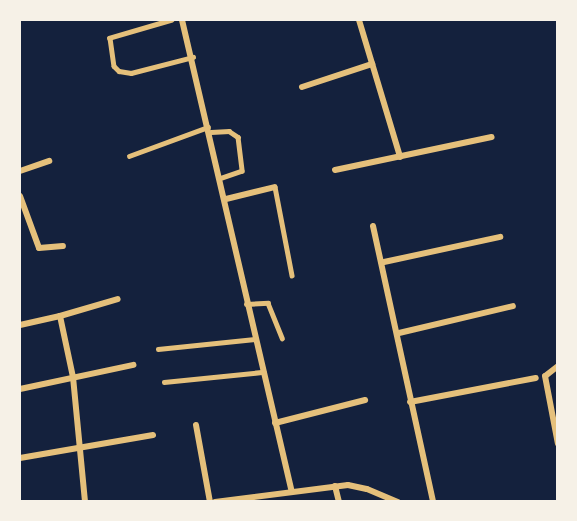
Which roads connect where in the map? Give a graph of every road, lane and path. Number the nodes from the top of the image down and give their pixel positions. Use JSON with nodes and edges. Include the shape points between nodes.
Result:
{"nodes":[{"id":1,"x":172,"y":20,"type":"edge"},
{"id":2,"x":182,"y":20,"type":"edge"},
{"id":3,"x":359,"y":20,"type":"edge"},
{"id":4,"x":194,"y":57,"type":"junction"},
{"id":5,"x":372,"y":64,"type":"junction"},
{"id":6,"x":302,"y":87,"type":"dead end"},
{"id":7,"x":210,"y":129,"type":"junction"},
{"id":8,"x":492,"y":137,"type":"dead end"},
{"id":9,"x":129,"y":156,"type":"dead end"},
{"id":10,"x":400,"y":157,"type":"junction"},
{"id":11,"x":49,"y":161,"type":"dead end"},
{"id":12,"x":335,"y":170,"type":"dead end"},
{"id":13,"x":20,"y":171,"type":"edge"},
{"id":14,"x":222,"y":178,"type":"junction"},
{"id":15,"x":275,"y":187,"type":"joint"},
{"id":16,"x":20,"y":196,"type":"edge"},
{"id":17,"x":226,"y":199,"type":"junction"},
{"id":18,"x":373,"y":226,"type":"dead end"},
{"id":19,"x":500,"y":237,"type":"dead end"},
{"id":20,"x":63,"y":246,"type":"dead end"},
{"id":21,"x":384,"y":262,"type":"junction"},
{"id":22,"x":292,"y":275,"type":"dead end"},
{"id":23,"x":118,"y":298,"type":"dead end"},
{"id":24,"x":246,"y":304,"type":"junction"},
{"id":25,"x":513,"y":306,"type":"dead end"},
{"id":26,"x":60,"y":316,"type":"junction"},
{"id":27,"x":20,"y":325,"type":"edge"},
{"id":28,"x":399,"y":333,"type":"junction"},
{"id":29,"x":282,"y":338,"type":"dead end"},
{"id":30,"x":254,"y":339,"type":"junction"},
{"id":31,"x":158,"y":350,"type":"dead end"},
{"id":32,"x":133,"y":365,"type":"dead end"},
{"id":33,"x":558,"y":366,"type":"edge"},
{"id":34,"x":263,"y":372,"type":"junction"},
{"id":35,"x":73,"y":377,"type":"junction"},
{"id":36,"x":536,"y":378,"type":"dead end"},
{"id":37,"x":164,"y":382,"type":"dead end"},
{"id":38,"x":20,"y":389,"type":"edge"},
{"id":39,"x":365,"y":400,"type":"dead end"},
{"id":40,"x":410,"y":402,"type":"junction"},
{"id":41,"x":275,"y":423,"type":"junction"},
{"id":42,"x":196,"y":425,"type":"dead end"},
{"id":43,"x":153,"y":435,"type":"dead end"},
{"id":44,"x":558,"y":444,"type":"edge"},
{"id":45,"x":80,"y":448,"type":"junction"},
{"id":46,"x":20,"y":458,"type":"edge"},
{"id":47,"x":335,"y":486,"type":"junction"},
{"id":48,"x":291,"y":490,"type":"junction"},
{"id":49,"x":257,"y":498,"type":"edge"},
{"id":50,"x":85,"y":501,"type":"edge"},
{"id":51,"x":210,"y":501,"type":"edge"},
{"id":52,"x":215,"y":501,"type":"edge"},
{"id":53,"x":339,"y":501,"type":"edge"},
{"id":54,"x":398,"y":501,"type":"edge"},
{"id":55,"x":433,"y":501,"type":"edge"}],
"edges":[{"from":1,"to":4,"type":"lane","via":[[110,38],[114,66],[131,73]]},
{"from":2,"to":4,"type":"street"},
{"from":3,"to":5,"type":"street"},
{"from":4,"to":7,"type":"street"},
{"from":5,"to":6,"type":"street"},
{"from":5,"to":10,"type":"street"},
{"from":7,"to":9,"type":"lane"},
{"from":7,"to":14,"type":"street"},
{"from":7,"to":14,"type":"lane","via":[[229,131],[238,137],[242,171]]},
{"from":8,"to":10,"type":"street"},
{"from":10,"to":12,"type":"street"},
{"from":11,"to":13,"type":"street"},
{"from":14,"to":17,"type":"street"},
{"from":15,"to":17,"type":"street"},
{"from":15,"to":22,"type":"lane"},
{"from":16,"to":20,"type":"street","via":[[39,248]]},
{"from":17,"to":24,"type":"street"},
{"from":18,"to":21,"type":"street"},
{"from":19,"to":21,"type":"street"},
{"from":21,"to":28,"type":"street"},
{"from":23,"to":26,"type":"street"},
{"from":24,"to":29,"type":"lane","via":[[268,303]]},
{"from":24,"to":30,"type":"street"},
{"from":25,"to":28,"type":"street"},
{"from":26,"to":27,"type":"street"},
{"from":26,"to":35,"type":"street"},
{"from":28,"to":40,"type":"street"},
{"from":30,"to":31,"type":"lane"},
{"from":30,"to":34,"type":"street"},
{"from":32,"to":35,"type":"street"},
{"from":33,"to":44,"type":"street","via":[[545,376]]},
{"from":34,"to":37,"type":"lane"},
{"from":34,"to":41,"type":"street"},
{"from":35,"to":38,"type":"street"},
{"from":35,"to":45,"type":"street"},
{"from":36,"to":40,"type":"street"},
{"from":39,"to":41,"type":"street"},
{"from":40,"to":55,"type":"street"},
{"from":41,"to":48,"type":"street"},
{"from":42,"to":51,"type":"street"},
{"from":43,"to":45,"type":"street"},
{"from":45,"to":46,"type":"street"},
{"from":45,"to":50,"type":"street"},
{"from":47,"to":48,"type":"street"},
{"from":47,"to":53,"type":"street"},
{"from":47,"to":54,"type":"street","via":[[368,489]]},
{"from":48,"to":49,"type":"street"},
{"from":49,"to":52,"type":"street"}]}
